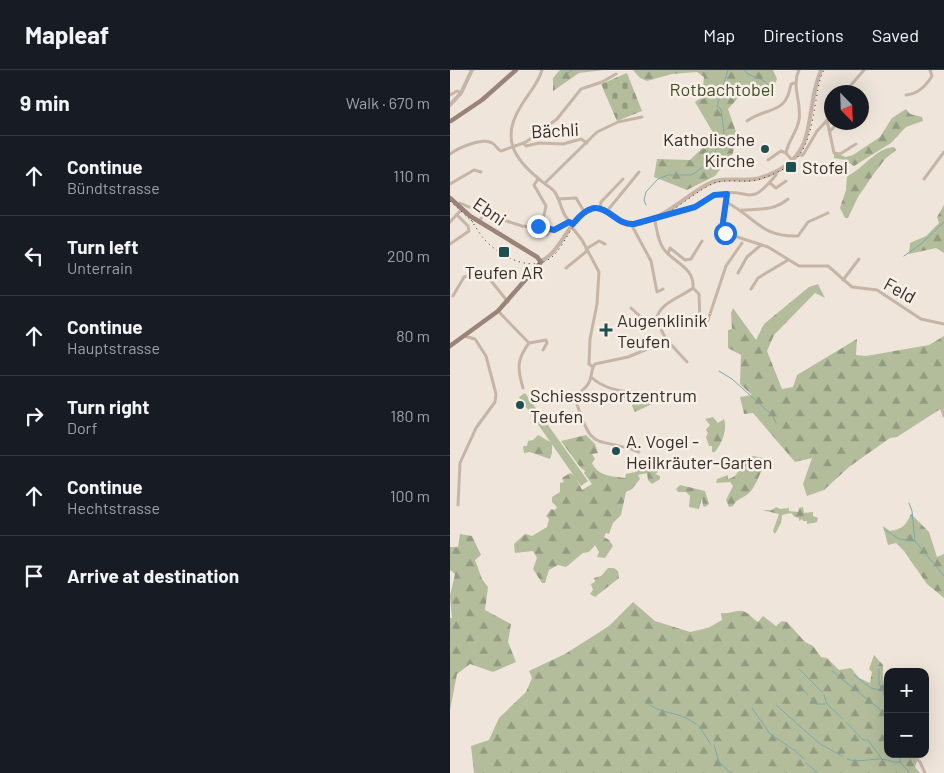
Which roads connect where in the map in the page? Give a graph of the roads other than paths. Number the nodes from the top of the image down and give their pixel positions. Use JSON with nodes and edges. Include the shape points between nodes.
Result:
{"nodes":[{"id":1,"x":472,"y":70,"type":"edge"},
{"id":2,"x":516,"y":70,"type":"edge"},
{"id":3,"x":542,"y":70,"type":"edge"},
{"id":4,"x":799,"y":70,"type":"edge"},
{"id":5,"x":821,"y":70,"type":"edge"},
{"id":6,"x":864,"y":70,"type":"edge"},
{"id":7,"x":930,"y":70,"type":"edge"},
{"id":8,"x":616,"y":74,"type":"dead end"},
{"id":9,"x":795,"y":83,"type":"junction"},
{"id":10,"x":852,"y":85,"type":"edge"},
{"id":11,"x":461,"y":93,"type":"junction"},
{"id":12,"x":450,"y":95,"type":"edge"},
{"id":13,"x":906,"y":96,"type":"dead end"},
{"id":14,"x":450,"y":105,"type":"edge"},
{"id":15,"x":642,"y":117,"type":"dead end"},
{"id":16,"x":450,"y":120,"type":"edge"},
{"id":17,"x":747,"y":120,"type":"dead end"},
{"id":18,"x":824,"y":123,"type":"edge"},
{"id":19,"x":830,"y":132,"type":"edge"},
{"id":20,"x":587,"y":142,"type":"junction"},
{"id":21,"x":524,"y":144,"type":"junction"},
{"id":22,"x":856,"y":144,"type":"dead end"},
{"id":23,"x":513,"y":148,"type":"junction"},
{"id":24,"x":944,"y":152,"type":"edge"},
{"id":25,"x":786,"y":153,"type":"junction"},
{"id":26,"x":450,"y":154,"type":"edge"},
{"id":27,"x":798,"y":154,"type":"junction"},
{"id":28,"x":768,"y":160,"type":"dead end"},
{"id":29,"x":793,"y":161,"type":"junction"},
{"id":30,"x":481,"y":172,"type":"dead end"},
{"id":31,"x":639,"y":172,"type":"dead end"},
{"id":32,"x":776,"y":172,"type":"junction"},
{"id":33,"x":538,"y":179,"type":"junction"},
{"id":34,"x":623,"y":179,"type":"dead end"},
{"id":35,"x":924,"y":179,"type":"dead end"},
{"id":36,"x":786,"y":181,"type":"dead end"},
{"id":37,"x":545,"y":183,"type":"junction"},
{"id":38,"x":770,"y":183,"type":"junction"},
{"id":39,"x":450,"y":184,"type":"edge"},
{"id":40,"x":727,"y":194,"type":"junction"},
{"id":41,"x":450,"y":198,"type":"edge"},
{"id":42,"x":558,"y":199,"type":"junction"},
{"id":43,"x":788,"y":199,"type":"dead end"},
{"id":44,"x":726,"y":202,"type":"junction"},
{"id":45,"x":460,"y":203,"type":"dead end"},
{"id":46,"x":600,"y":208,"type":"junction"},
{"id":47,"x":462,"y":209,"type":"junction"},
{"id":48,"x":608,"y":210,"type":"junction"},
{"id":49,"x":741,"y":210,"type":"junction"},
{"id":50,"x":586,"y":213,"type":"junction"},
{"id":51,"x":828,"y":213,"type":"dead end"},
{"id":52,"x":485,"y":214,"type":"junction"},
{"id":53,"x":457,"y":215,"type":"junction"},
{"id":54,"x":656,"y":217,"type":"junction"},
{"id":55,"x":479,"y":221,"type":"junction"},
{"id":56,"x":450,"y":222,"type":"edge"},
{"id":57,"x":571,"y":224,"type":"junction"},
{"id":58,"x":630,"y":224,"type":"junction"},
{"id":59,"x":541,"y":227,"type":"junction"},
{"id":60,"x":552,"y":229,"type":"junction"},
{"id":61,"x":702,"y":241,"type":"dead end"},
{"id":62,"x":742,"y":243,"type":"dead end"},
{"id":63,"x":450,"y":244,"type":"edge"},
{"id":64,"x":605,"y":244,"type":"dead end"},
{"id":65,"x":761,"y":245,"type":"junction"},
{"id":66,"x":587,"y":250,"type":"junction"},
{"id":67,"x":668,"y":254,"type":"junction"},
{"id":68,"x":859,"y":259,"type":"dead end"},
{"id":69,"x":788,"y":260,"type":"junction"},
{"id":70,"x":541,"y":261,"type":"junction"},
{"id":71,"x":566,"y":268,"type":"dead end"},
{"id":72,"x":738,"y":273,"type":"dead end"},
{"id":73,"x":843,"y":280,"type":"junction"},
{"id":74,"x":693,"y":288,"type":"junction"},
{"id":75,"x":663,"y":289,"type":"dead end"},
{"id":76,"x":751,"y":289,"type":"dead end"},
{"id":77,"x":453,"y":296,"type":"dead end"},
{"id":78,"x":508,"y":302,"type":"junction"},
{"id":79,"x":631,"y":308,"type":"dead end"},
{"id":80,"x":498,"y":312,"type":"junction"},
{"id":81,"x":656,"y":320,"type":"junction"},
{"id":82,"x":944,"y":324,"type":"edge"},
{"id":83,"x":464,"y":336,"type":"junction"},
{"id":84,"x":666,"y":339,"type":"junction"},
{"id":85,"x":529,"y":343,"type":"junction"},
{"id":86,"x":450,"y":346,"type":"edge"},
{"id":87,"x":543,"y":350,"type":"dead end"},
{"id":88,"x":687,"y":362,"type":"dead end"},
{"id":89,"x":593,"y":367,"type":"junction"},
{"id":90,"x":592,"y":377,"type":"junction"},
{"id":91,"x":524,"y":388,"type":"dead end"},
{"id":92,"x":638,"y":392,"type":"dead end"},
{"id":93,"x":941,"y":407,"type":"dead end"},
{"id":94,"x":944,"y":416,"type":"edge"},
{"id":95,"x":639,"y":452,"type":"dead end"},
{"id":96,"x":458,"y":505,"type":"dead end"},
{"id":97,"x":916,"y":758,"type":"edge"},
{"id":98,"x":925,"y":773,"type":"edge"}],
"edges":[{"from":1,"to":11,"type":"street"},
{"from":2,"to":16,"type":"main road"},
{"from":3,"to":23,"type":"street","via":[[512,125],[510,138]]},
{"from":4,"to":9,"type":"street"},
{"from":5,"to":27,"type":"street","via":[[808,134]]},
{"from":6,"to":10,"type":"street"},
{"from":7,"to":13,"type":"street","via":[[930,79],[917,93]]},
{"from":8,"to":21,"type":"street","name":"Bächli","via":[[580,89],[561,115]]},
{"from":9,"to":17,"type":"street","via":[[791,84],[789,98],[784,104],[759,112]]},
{"from":9,"to":25,"type":"street","via":[[799,122]]},
{"from":11,"to":12,"type":"street"},
{"from":11,"to":14,"type":"street"},
{"from":15,"to":20,"type":"street","name":"Bächli","via":[[606,127]]},
{"from":18,"to":27,"type":"street","via":[[803,155]]},
{"from":19,"to":22,"type":"street","via":[[833,150],[837,154]]},
{"from":20,"to":21,"type":"street","name":"Bächli","via":[[581,139],[557,145]]},
{"from":20,"to":37,"type":"street"},
{"from":21,"to":23,"type":"street","name":"Bächli"},
{"from":23,"to":26,"type":"street","via":[[501,151],[486,141],[467,145]]},
{"from":23,"to":33,"type":"street"},
{"from":24,"to":35,"type":"street"},
{"from":25,"to":28,"type":"street","via":[[781,151]]},
{"from":25,"to":29,"type":"street"},
{"from":27,"to":29,"type":"street"},
{"from":29,"to":32,"type":"street"},
{"from":30,"to":39,"type":"street","via":[[474,170]]},
{"from":31,"to":48,"type":"street"},
{"from":32,"to":38,"type":"street"},
{"from":32,"to":54,"type":"street","via":[[753,179],[715,180]]},
{"from":33,"to":37,"type":"street"},
{"from":33,"to":59,"type":"street","via":[[534,185],[546,205]]},
{"from":34,"to":46,"type":"street","via":[[601,202]]},
{"from":36,"to":38,"type":"street","via":[[776,188]]},
{"from":37,"to":42,"type":"street"},
{"from":38,"to":40,"type":"street","via":[[754,196]]},
{"from":40,"to":44,"type":"street"},
{"from":40,"to":54,"type":"street","via":[[714,195],[695,207]]},
{"from":41,"to":47,"type":"main road","name":"Ebni"},
{"from":42,"to":50,"type":"street","via":[[576,198]]},
{"from":42,"to":57,"type":"street"},
{"from":43,"to":49,"type":"street","via":[[770,209]]},
{"from":44,"to":49,"type":"street"},
{"from":44,"to":65,"type":"street","name":"Feld","via":[[722,230]]},
{"from":45,"to":52,"type":"street"},
{"from":46,"to":48,"type":"street"},
{"from":46,"to":50,"type":"street"},
{"from":47,"to":53,"type":"street"},
{"from":47,"to":55,"type":"main road","name":"Ebni"},
{"from":48,"to":58,"type":"street"},
{"from":49,"to":51,"type":"street","via":[[765,230],[781,236],[798,236],[808,222]]},
{"from":50,"to":57,"type":"street"},
{"from":52,"to":55,"type":"street"},
{"from":52,"to":59,"type":"street","via":[[522,226]]},
{"from":53,"to":56,"type":"street"},
{"from":53,"to":63,"type":"street","via":[[469,231]]},
{"from":54,"to":58,"type":"street"},
{"from":54,"to":67,"type":"street","via":[[659,242]]},
{"from":55,"to":70,"type":"main road","name":"Ebni"},
{"from":57,"to":60,"type":"street"},
{"from":57,"to":66,"type":"street"},
{"from":57,"to":70,"type":"street","via":[[554,254]]},
{"from":58,"to":75,"type":"street","via":[[651,261],[657,292]]},
{"from":59,"to":60,"type":"street"},
{"from":59,"to":60,"type":"street","via":[[544,235]]},
{"from":61,"to":67,"type":"street","via":[[691,259],[681,258],[670,248]]},
{"from":62,"to":74,"type":"street","via":[[726,266],[706,322],[700,319],[699,294]]},
{"from":64,"to":66,"type":"street","via":[[598,241]]},
{"from":65,"to":69,"type":"street","name":"Feld"},
{"from":65,"to":72,"type":"street"},
{"from":66,"to":71,"type":"street"},
{"from":66,"to":89,"type":"street","via":[[599,272],[588,351],[589,364]]},
{"from":67,"to":74,"type":"street","via":[[684,266]]},
{"from":68,"to":73,"type":"street"},
{"from":69,"to":73,"type":"street","name":"Feld","via":[[805,267],[828,266]]},
{"from":69,"to":76,"type":"street","via":[[758,278]]},
{"from":70,"to":78,"type":"main road"},
{"from":73,"to":82,"type":"street","name":"Feld","via":[[852,287],[877,290],[921,320]]},
{"from":74,"to":81,"type":"street","via":[[662,308]]},
{"from":77,"to":78,"type":"street","via":[[464,277],[478,272],[488,277]]},
{"from":78,"to":80,"type":"main road"},
{"from":79,"to":81,"type":"street","via":[[643,319]]},
{"from":80,"to":83,"type":"main road"},
{"from":80,"to":85,"type":"street"},
{"from":81,"to":84,"type":"street"},
{"from":83,"to":86,"type":"main road"},
{"from":83,"to":96,"type":"street","via":[[475,339],[485,352],[496,394],[495,402],[476,428],[460,463]]},
{"from":84,"to":88,"type":"street"},
{"from":84,"to":89,"type":"street","via":[[658,346]]},
{"from":85,"to":87,"type":"street","via":[[546,340]]},
{"from":85,"to":91,"type":"street","via":[[522,352],[518,367]]},
{"from":89,"to":90,"type":"street"},
{"from":90,"to":92,"type":"street","via":[[616,390]]},
{"from":90,"to":95,"type":"street","via":[[576,397],[591,438],[601,444],[620,445]]},
{"from":93,"to":94,"type":"street"},
{"from":97,"to":98,"type":"street"}]}
